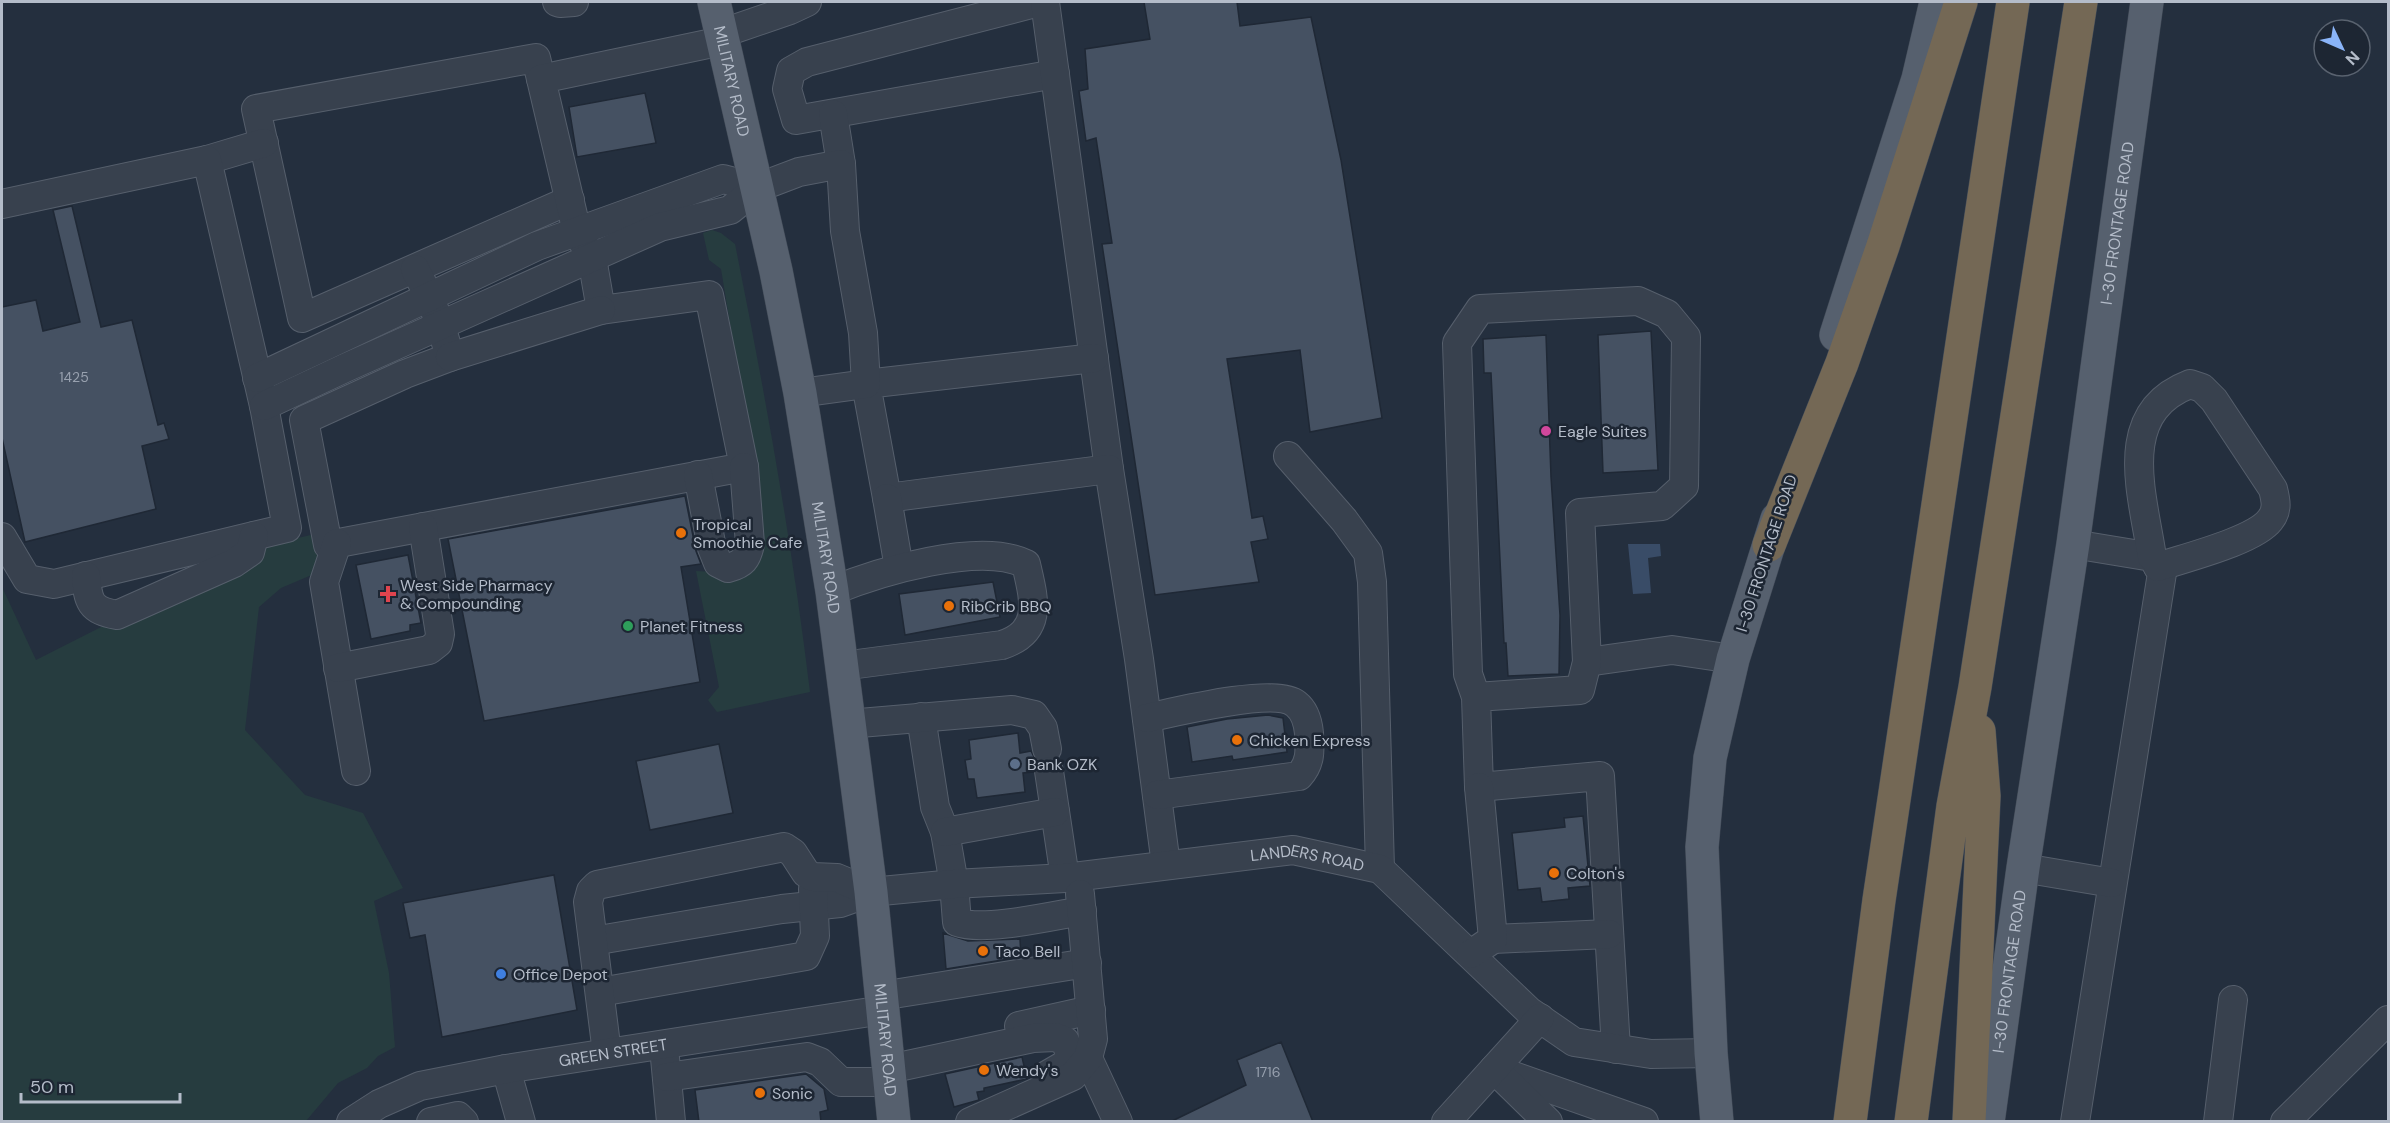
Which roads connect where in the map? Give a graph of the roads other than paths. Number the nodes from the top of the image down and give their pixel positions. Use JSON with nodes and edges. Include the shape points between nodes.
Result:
{"nodes":[{"id":1,"x":557,"y":2,"type":"edge"},
{"id":2,"x":574,"y":2,"type":"edge"},
{"id":3,"x":714,"y":2,"type":"edge"},
{"id":4,"x":1039,"y":2,"type":"edge"},
{"id":5,"x":1045,"y":2,"type":"edge"},
{"id":6,"x":1936,"y":2,"type":"edge"},
{"id":7,"x":1961,"y":2,"type":"edge"},
{"id":8,"x":2013,"y":2,"type":"edge"},
{"id":9,"x":2081,"y":2,"type":"edge"},
{"id":10,"x":2147,"y":2,"type":"edge"},
{"id":11,"x":795,"y":4,"type":"edge"},
{"id":12,"x":721,"y":37,"type":"junction"},
{"id":13,"x":1055,"y":74,"type":"junction"},
{"id":14,"x":541,"y":79,"type":"junction"},
{"id":15,"x":833,"y":114,"type":"junction"},
{"id":16,"x":264,"y":143,"type":"junction"},
{"id":17,"x":207,"y":160,"type":"junction"},
{"id":18,"x":841,"y":164,"type":"junction"},
{"id":19,"x":757,"y":188,"type":"junction"},
{"id":20,"x":570,"y":200,"type":"junction"},
{"id":21,"x":2,"y":204,"type":"edge"},
{"id":22,"x":577,"y":232,"type":"junction"},
{"id":23,"x":592,"y":258,"type":"junction"},
{"id":24,"x":415,"y":269,"type":"junction"},
{"id":25,"x":430,"y":296,"type":"junction"},
{"id":26,"x":601,"y":310,"type":"junction"},
{"id":27,"x":442,"y":325,"type":"junction"},
{"id":28,"x":450,"y":357,"type":"junction"},
{"id":29,"x":1094,"y":358,"type":"junction"},
{"id":30,"x":257,"y":378,"type":"junction"},
{"id":31,"x":866,"y":384,"type":"junction"},
{"id":32,"x":800,"y":393,"type":"junction"},
{"id":33,"x":264,"y":406,"type":"junction"},
{"id":34,"x":1288,"y":456,"type":"dead end"},
{"id":35,"x":744,"y":467,"type":"junction"},
{"id":36,"x":1109,"y":469,"type":"junction"},
{"id":37,"x":698,"y":475,"type":"junction"},
{"id":38,"x":888,"y":498,"type":"junction"},
{"id":39,"x":423,"y":527,"type":"junction"},
{"id":40,"x":287,"y":528,"type":"junction"},
{"id":41,"x":254,"y":536,"type":"junction"},
{"id":42,"x":330,"y":536,"type":"junction"},
{"id":43,"x":2,"y":537,"type":"edge"},
{"id":44,"x":2073,"y":544,"type":"junction"},
{"id":45,"x":1769,"y":545,"type":"junction"},
{"id":46,"x":2155,"y":562,"type":"junction"},
{"id":47,"x":899,"y":568,"type":"junction"},
{"id":48,"x":86,"y":576,"type":"junction"},
{"id":49,"x":832,"y":591,"type":"junction"},
{"id":50,"x":1733,"y":659,"type":"junction"},
{"id":51,"x":1587,"y":662,"type":"junction"},
{"id":52,"x":842,"y":666,"type":"junction"},
{"id":53,"x":338,"y":668,"type":"junction"},
{"id":54,"x":1975,"y":687,"type":"junction"},
{"id":55,"x":1476,"y":697,"type":"junction"},
{"id":56,"x":921,"y":717,"type":"junction"},
{"id":57,"x":1147,"y":718,"type":"junction"},
{"id":58,"x":848,"y":724,"type":"junction"},
{"id":59,"x":356,"y":771,"type":"dead end"},
{"id":60,"x":1479,"y":787,"type":"junction"},
{"id":61,"x":1157,"y":795,"type":"junction"},
{"id":62,"x":1055,"y":812,"type":"junction"},
{"id":63,"x":945,"y":831,"type":"junction"},
{"id":64,"x":1166,"y":866,"type":"junction"},
{"id":65,"x":2023,"y":868,"type":"junction"},
{"id":66,"x":1380,"y":869,"type":"junction"},
{"id":67,"x":1072,"y":876,"type":"junction"},
{"id":68,"x":813,"y":878,"type":"junction"},
{"id":69,"x":2112,"y":883,"type":"junction"},
{"id":70,"x":954,"y":884,"type":"junction"},
{"id":71,"x":871,"y":892,"type":"junction"},
{"id":72,"x":814,"y":906,"type":"junction"},
{"id":73,"x":1082,"y":912,"type":"junction"},
{"id":74,"x":1610,"y":934,"type":"junction"},
{"id":75,"x":593,"y":941,"type":"junction"},
{"id":76,"x":1482,"y":946,"type":"junction"},
{"id":77,"x":1087,"y":963,"type":"junction"},
{"id":78,"x":600,"y":992,"type":"junction"},
{"id":79,"x":2233,"y":1000,"type":"dead end"},
{"id":80,"x":882,"y":1003,"type":"junction"},
{"id":81,"x":1090,"y":1010,"type":"junction"},
{"id":82,"x":1540,"y":1018,"type":"junction"},
{"id":83,"x":2388,"y":1020,"type":"edge"},
{"id":84,"x":664,"y":1044,"type":"junction"},
{"id":85,"x":1616,"y":1049,"type":"junction"},
{"id":86,"x":607,"y":1053,"type":"junction"},
{"id":87,"x":1711,"y":1053,"type":"junction"},
{"id":88,"x":1088,"y":1058,"type":"junction"},
{"id":89,"x":506,"y":1069,"type":"junction"},
{"id":90,"x":889,"y":1069,"type":"junction"},
{"id":91,"x":1494,"y":1069,"type":"junction"},
{"id":92,"x":667,"y":1077,"type":"junction"},
{"id":93,"x":1011,"y":1104,"type":"junction"},
{"id":94,"x":1539,"y":1119,"type":"edge"},
{"id":95,"x":520,"y":1121,"type":"edge"},
{"id":96,"x":351,"y":1122,"type":"edge"},
{"id":97,"x":431,"y":1122,"type":"edge"},
{"id":98,"x":464,"y":1122,"type":"edge"},
{"id":99,"x":671,"y":1122,"type":"edge"},
{"id":100,"x":894,"y":1122,"type":"edge"},
{"id":101,"x":970,"y":1122,"type":"edge"},
{"id":102,"x":1118,"y":1122,"type":"edge"},
{"id":103,"x":1446,"y":1122,"type":"edge"},
{"id":104,"x":1644,"y":1122,"type":"edge"},
{"id":105,"x":1717,"y":1122,"type":"edge"},
{"id":106,"x":1850,"y":1122,"type":"edge"},
{"id":107,"x":1911,"y":1122,"type":"edge"},
{"id":108,"x":1969,"y":1122,"type":"edge"},
{"id":109,"x":1988,"y":1122,"type":"edge"},
{"id":110,"x":2075,"y":1122,"type":"edge"},
{"id":111,"x":2218,"y":1122,"type":"edge"},
{"id":112,"x":2285,"y":1122,"type":"edge"}],
"edges":[{"from":1,"to":2,"type":"street"},
{"from":3,"to":12,"type":"main road","name":"MILITARY ROAD"},
{"from":4,"to":15,"type":"street","via":[[807,62],[791,71],[787,89],[796,120]]},
{"from":5,"to":13,"type":"street"},
{"from":6,"to":45,"type":"main road","name":"I-30 FRONTAGE ROAD","via":[[1918,79]]},
{"from":7,"to":45,"type":"highway","via":[[1880,256]]},
{"from":8,"to":106,"type":"highway","via":[[1879,900]]},
{"from":9,"to":54,"type":"highway"},
{"from":10,"to":44,"type":"main road","name":"I-30 FRONTAGE ROAD"},
{"from":11,"to":12,"type":"street"},
{"from":12,"to":14,"type":"street"},
{"from":12,"to":19,"type":"main road","name":"MILITARY ROAD"},
{"from":13,"to":15,"type":"street"},
{"from":13,"to":29,"type":"street"},
{"from":14,"to":16,"type":"street","via":[[536,58],[256,109]]},
{"from":14,"to":20,"type":"street"},
{"from":15,"to":18,"type":"street"},
{"from":16,"to":17,"type":"street"},
{"from":16,"to":24,"type":"street","via":[[302,318]]},
{"from":17,"to":21,"type":"street"},
{"from":17,"to":30,"type":"street"},
{"from":18,"to":19,"type":"street","via":[[799,172]]},
{"from":18,"to":31,"type":"street","via":[[845,231],[863,333]]},
{"from":19,"to":22,"type":"street","via":[[723,179]]},
{"from":19,"to":23,"type":"street","via":[[730,210],[660,228]]},
{"from":19,"to":32,"type":"main road","name":"MILITARY ROAD"},
{"from":20,"to":22,"type":"street"},
{"from":20,"to":24,"type":"street"},
{"from":22,"to":23,"type":"street"},
{"from":22,"to":25,"type":"street","via":[[537,246]]},
{"from":23,"to":26,"type":"street"},
{"from":23,"to":27,"type":"street"},
{"from":24,"to":25,"type":"street"},
{"from":25,"to":27,"type":"street"},
{"from":25,"to":30,"type":"street"},
{"from":26,"to":28,"type":"street"},
{"from":26,"to":35,"type":"street","via":[[709,295]]},
{"from":27,"to":28,"type":"street"},
{"from":27,"to":33,"type":"street"},
{"from":28,"to":42,"type":"street","via":[[304,420]]},
{"from":29,"to":31,"type":"street"},
{"from":29,"to":36,"type":"street"},
{"from":30,"to":33,"type":"street"},
{"from":31,"to":32,"type":"street"},
{"from":31,"to":38,"type":"street"},
{"from":32,"to":49,"type":"main road","name":"MILITARY ROAD"},
{"from":33,"to":40,"type":"street"},
{"from":34,"to":66,"type":"street","via":[[1368,553]]},
{"from":35,"to":37,"type":"street"},
{"from":35,"to":37,"type":"street","via":[[750,544],[748,556],[739,565],[728,568],[718,563],[712,548]]},
{"from":36,"to":38,"type":"street"},
{"from":36,"to":57,"type":"street"},
{"from":37,"to":39,"type":"street"},
{"from":38,"to":47,"type":"street"},
{"from":39,"to":42,"type":"street"},
{"from":39,"to":53,"type":"street","via":[[440,634],[438,643],[429,650]]},
{"from":40,"to":41,"type":"street"},
{"from":40,"to":42,"type":"street"},
{"from":41,"to":48,"type":"street"},
{"from":41,"to":48,"type":"street","via":[[250,552],[234,563],[117,615],[99,612],[88,599]]},
{"from":42,"to":53,"type":"street","via":[[324,582]]},
{"from":43,"to":48,"type":"street","via":[[27,579],[54,584]]},
{"from":44,"to":46,"type":"street"},
{"from":44,"to":65,"type":"main road","name":"I-30 FRONTAGE ROAD"},
{"from":45,"to":50,"type":"main road","name":"I-30 FRONTAGE ROAD"},
{"from":46,"to":46,"type":"street","via":[[2254,534],[2270,521],[2277,505],[2273,489],[2214,400],[2202,388],[2190,384],[2176,389],[2157,406],[2139,438],[2137,460]]},
{"from":46,"to":69,"type":"street","via":[[2162,573]]},
{"from":47,"to":49,"type":"street"},
{"from":47,"to":52,"type":"street","via":[[998,555],[1016,559],[1026,564],[1033,619],[1020,636],[1002,645]]},
{"from":49,"to":52,"type":"main road","name":"MILITARY ROAD"},
{"from":50,"to":51,"type":"street","via":[[1672,650]]},
{"from":50,"to":87,"type":"main road","name":"I-30 FRONTAGE ROAD","via":[[1710,758],[1702,848]]},
{"from":51,"to":55,"type":"street","via":[[1580,690]]},
{"from":51,"to":55,"type":"street","via":[[1580,513],[1662,506],[1684,486],[1686,337],[1667,314],[1638,301],[1480,309],[1457,343],[1468,674]]},
{"from":52,"to":58,"type":"main road","name":"MILITARY ROAD"},
{"from":53,"to":59,"type":"street"},
{"from":54,"to":107,"type":"highway","via":[[1953,806]]},
{"from":54,"to":108,"type":"highway","via":[[1984,796]]},
{"from":55,"to":60,"type":"street"},
{"from":56,"to":58,"type":"street"},
{"from":56,"to":62,"type":"street","via":[[1012,710],[1034,715],[1043,728]]},
{"from":56,"to":63,"type":"street","via":[[935,807]]},
{"from":57,"to":61,"type":"street"},
{"from":57,"to":61,"type":"street","via":[[1271,697],[1298,705],[1308,724],[1308,767],[1299,776]]},
{"from":58,"to":71,"type":"main road","name":"MILITARY ROAD"},
{"from":60,"to":74,"type":"street","via":[[1600,776]]},
{"from":60,"to":76,"type":"street"},
{"from":61,"to":64,"type":"street"},
{"from":62,"to":63,"type":"street"},
{"from":62,"to":67,"type":"street"},
{"from":63,"to":70,"type":"street"},
{"from":64,"to":66,"type":"street","name":"LANDERS ROAD","via":[[1293,850]]},
{"from":64,"to":67,"type":"street","name":"LANDERS ROAD"},
{"from":65,"to":69,"type":"street"},
{"from":65,"to":109,"type":"main road","name":"I-30 FRONTAGE ROAD"},
{"from":66,"to":76,"type":"street","name":"LANDERS ROAD"},
{"from":67,"to":70,"type":"street","name":"LANDERS ROAD"},
{"from":67,"to":73,"type":"street"},
{"from":68,"to":71,"type":"street","via":[[837,878]]},
{"from":68,"to":72,"type":"street"},
{"from":68,"to":75,"type":"street","via":[[794,853],[784,847],[597,885],[588,902]]},
{"from":69,"to":110,"type":"street"},
{"from":70,"to":71,"type":"street","name":"LANDERS ROAD"},
{"from":70,"to":73,"type":"street","via":[[957,922],[966,926]]},
{"from":71,"to":72,"type":"street","via":[[840,903]]},
{"from":71,"to":80,"type":"main road","name":"MILITARY ROAD"},
{"from":72,"to":75,"type":"street"},
{"from":72,"to":78,"type":"street","via":[[814,936],[806,956]]},
{"from":73,"to":77,"type":"street"},
{"from":74,"to":76,"type":"street"},
{"from":74,"to":85,"type":"street"},
{"from":75,"to":78,"type":"street"},
{"from":76,"to":82,"type":"street","name":"LANDERS ROAD","via":[[1529,1011]]},
{"from":77,"to":80,"type":"street","name":"GREEN STREET"},
{"from":77,"to":81,"type":"street"},
{"from":78,"to":86,"type":"street"},
{"from":79,"to":111,"type":"street"},
{"from":80,"to":84,"type":"street","name":"GREEN STREET"},
{"from":80,"to":90,"type":"main road","name":"MILITARY ROAD"},
{"from":81,"to":88,"type":"street","via":[[1093,1040]]},
{"from":81,"to":90,"type":"street"},
{"from":82,"to":85,"type":"street","name":"LANDERS ROAD","via":[[1574,1042]]},
{"from":82,"to":91,"type":"street"},
{"from":83,"to":112,"type":"street"},
{"from":84,"to":86,"type":"street","name":"GREEN STREET"},
{"from":84,"to":92,"type":"street"},
{"from":85,"to":87,"type":"street","name":"LANDERS ROAD","via":[[1651,1054]]},
{"from":86,"to":89,"type":"street","name":"GREEN STREET"},
{"from":87,"to":105,"type":"main road","name":"I-30 FRONTAGE ROAD"},
{"from":88,"to":93,"type":"street","via":[[1073,1076]]},
{"from":88,"to":102,"type":"street"},
{"from":89,"to":95,"type":"street"},
{"from":89,"to":96,"type":"street","name":"GREEN STREET","via":[[420,1086],[379,1104]]},
{"from":90,"to":92,"type":"street","via":[[841,1082],[820,1062],[807,1057]]},
{"from":90,"to":93,"type":"street","via":[[1033,1038],[1055,1037],[1065,1041],[1070,1053],[1066,1064],[1026,1086]]},
{"from":90,"to":100,"type":"main road","name":"MILITARY ROAD"},
{"from":91,"to":94,"type":"street"},
{"from":91,"to":103,"type":"street"},
{"from":91,"to":104,"type":"street"},
{"from":92,"to":99,"type":"street"},
{"from":93,"to":101,"type":"street"},
{"from":97,"to":98,"type":"street","via":[[458,1116]]}]}
